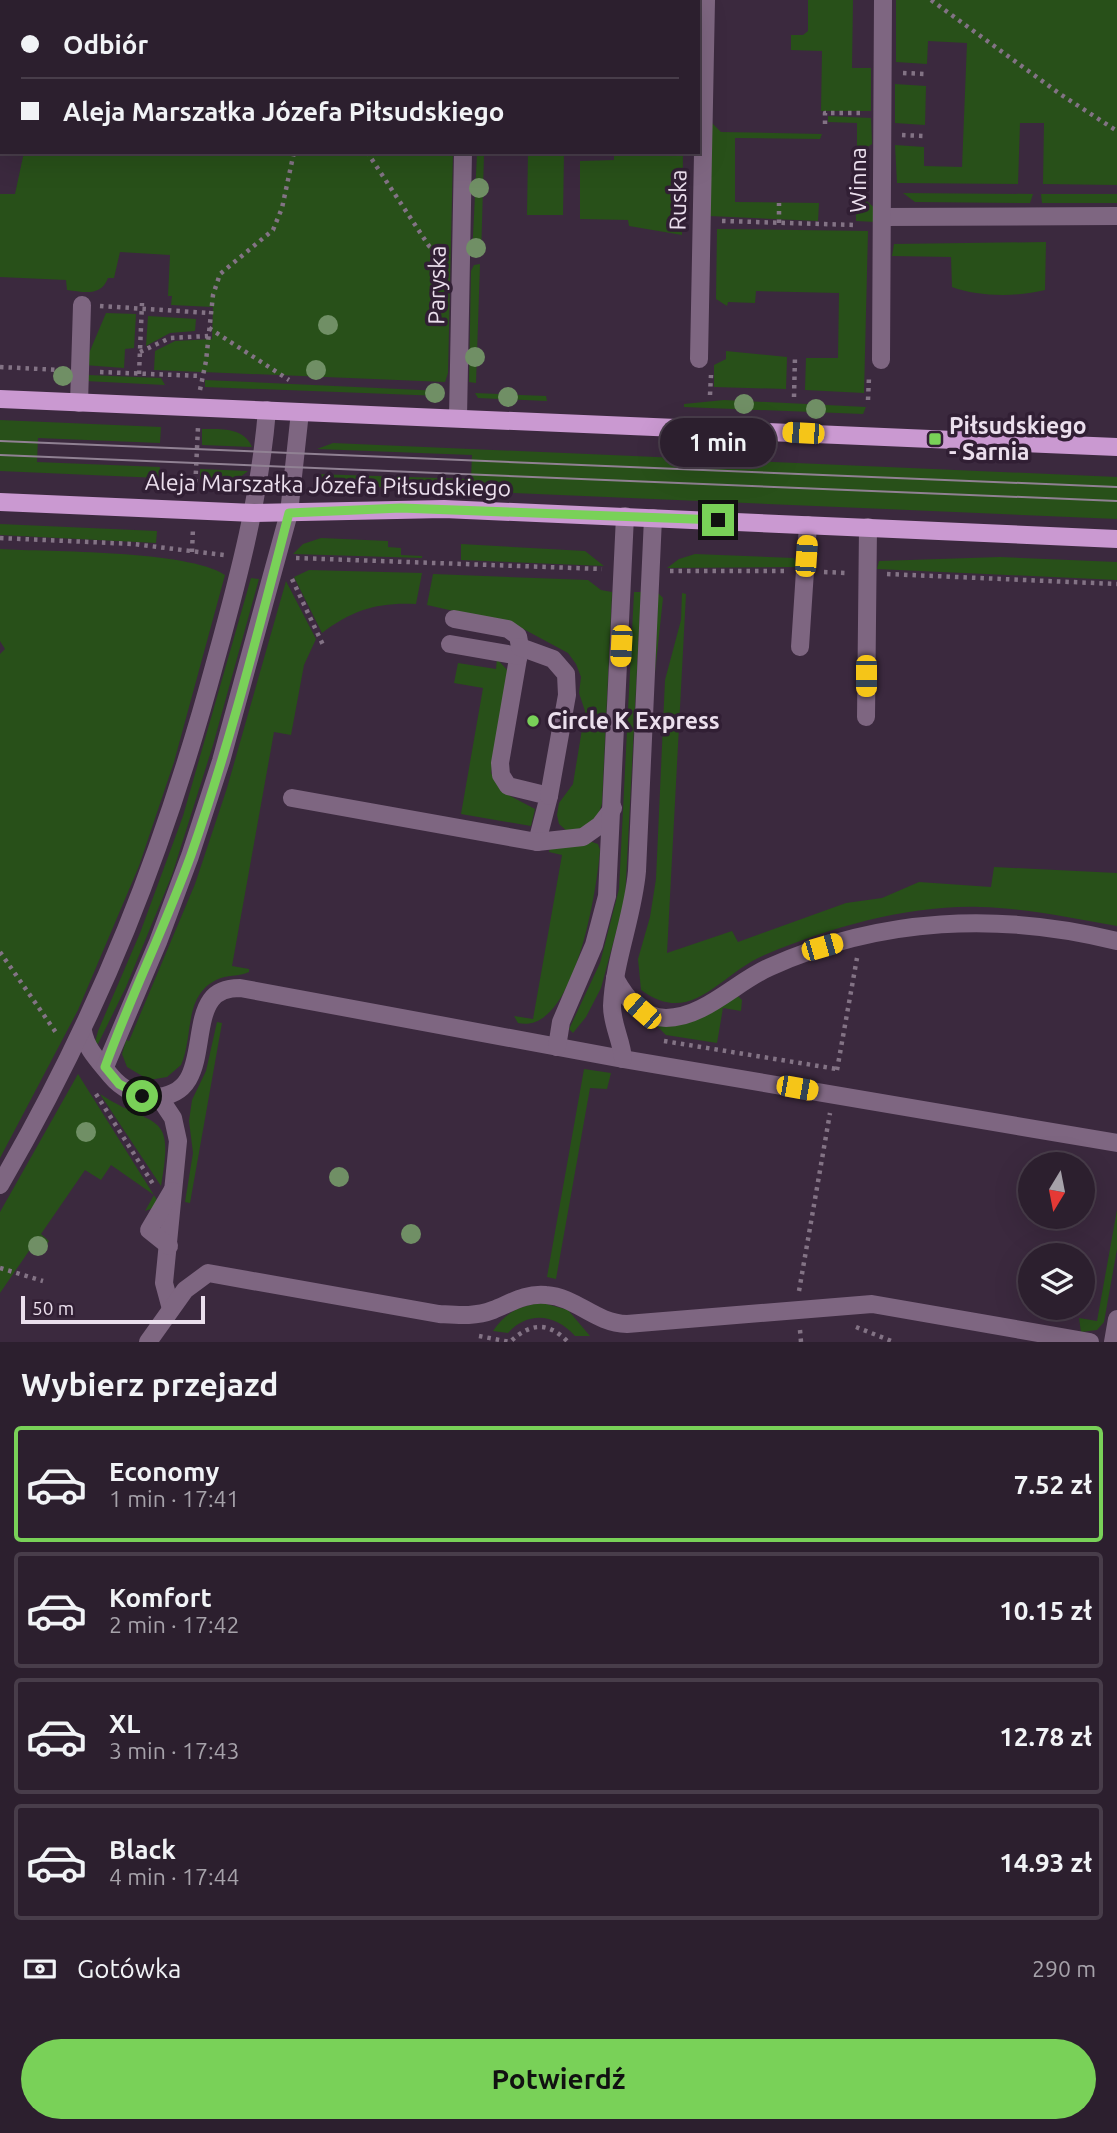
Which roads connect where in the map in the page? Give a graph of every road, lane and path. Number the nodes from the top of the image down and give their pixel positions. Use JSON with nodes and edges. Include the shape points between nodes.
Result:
{"nodes":[{"id":1,"x":706,"y":0,"type":"edge"},
{"id":2,"x":884,"y":0,"type":"edge"},
{"id":3,"x":931,"y":0,"type":"edge"},
{"id":4,"x":892,"y":72,"type":"dead end"},
{"id":5,"x":926,"y":74,"type":"dead end"},
{"id":6,"x":872,"y":113,"type":"dead end"},
{"id":7,"x":825,"y":124,"type":"dead end"},
{"id":8,"x":1117,"y":131,"type":"edge"},
{"id":9,"x":891,"y":134,"type":"dead end"},
{"id":10,"x":924,"y":136,"type":"dead end"},
{"id":11,"x":293,"y":154,"type":"edge"},
{"id":12,"x":298,"y":154,"type":"edge"},
{"id":13,"x":368,"y":154,"type":"edge"},
{"id":14,"x":463,"y":154,"type":"edge"},
{"id":15,"x":293,"y":161,"type":"junction"},
{"id":16,"x":779,"y":202,"type":"dead end"},
{"id":17,"x":1117,"y":215,"type":"edge"},
{"id":18,"x":883,"y":217,"type":"junction"},
{"id":19,"x":733,"y":222,"type":"dead end"},
{"id":20,"x":779,"y":223,"type":"junction"},
{"id":21,"x":855,"y":225,"type":"dead end"},
{"id":22,"x":462,"y":261,"type":"junction"},
{"id":23,"x":82,"y":305,"type":"joint"},
{"id":24,"x":142,"y":306,"type":"junction"},
{"id":25,"x":211,"y":313,"type":"junction"},
{"id":26,"x":209,"y":328,"type":"junction"},
{"id":27,"x":208,"y":336,"type":"junction"},
{"id":28,"x":140,"y":352,"type":"junction"},
{"id":29,"x":795,"y":357,"type":"dead end"},
{"id":30,"x":699,"y":359,"type":"dead end"},
{"id":31,"x":881,"y":360,"type":"dead end"},
{"id":32,"x":139,"y":374,"type":"dead end"},
{"id":33,"x":869,"y":377,"type":"dead end"},
{"id":34,"x":289,"y":380,"type":"dead end"},
{"id":35,"x":794,"y":397,"type":"dead end"},
{"id":36,"x":0,"y":399,"type":"edge"},
{"id":37,"x":868,"y":400,"type":"dead end"},
{"id":38,"x":79,"y":403,"type":"junction"},
{"id":39,"x":199,"y":409,"type":"junction"},
{"id":40,"x":267,"y":410,"type":"junction"},
{"id":41,"x":300,"y":412,"type":"junction"},
{"id":42,"x":458,"y":418,"type":"junction"},
{"id":43,"x":1117,"y":447,"type":"edge"},
{"id":44,"x":0,"y":502,"type":"edge"},
{"id":45,"x":194,"y":510,"type":"junction"},
{"id":46,"x":254,"y":513,"type":"junction"},
{"id":47,"x":289,"y":513,"type":"junction"},
{"id":48,"x":625,"y":516,"type":"junction"},
{"id":49,"x":653,"y":517,"type":"junction"},
{"id":50,"x":808,"y":524,"type":"junction"},
{"id":51,"x":868,"y":527,"type":"junction"},
{"id":52,"x":0,"y":538,"type":"edge"},
{"id":53,"x":1117,"y":539,"type":"edge"},
{"id":54,"x":192,"y":552,"type":"junction"},
{"id":55,"x":229,"y":555,"type":"dead end"},
{"id":56,"x":290,"y":558,"type":"dead end"},
{"id":57,"x":609,"y":570,"type":"dead end"},
{"id":58,"x":290,"y":572,"type":"dead end"},
{"id":59,"x":454,"y":619,"type":"dead end"},
{"id":60,"x":450,"y":644,"type":"dead end"},
{"id":61,"x":323,"y":645,"type":"dead end"},
{"id":62,"x":800,"y":647,"type":"dead end"},
{"id":63,"x":520,"y":652,"type":"junction"},
{"id":64,"x":866,"y":717,"type":"dead end"},
{"id":65,"x":549,"y":796,"type":"junction"},
{"id":66,"x":292,"y":798,"type":"dead end"},
{"id":67,"x":613,"y":808,"type":"junction"},
{"id":68,"x":537,"y":842,"type":"junction"},
{"id":69,"x":861,"y":936,"type":"junction"},
{"id":70,"x":1117,"y":940,"type":"edge"},
{"id":71,"x":0,"y":952,"type":"edge"},
{"id":72,"x":615,"y":978,"type":"junction"},
{"id":73,"x":642,"y":1011,"type":"junction"},
{"id":74,"x":83,"y":1031,"type":"junction"},
{"id":75,"x":557,"y":1047,"type":"junction"},
{"id":76,"x":72,"y":1055,"type":"junction"},
{"id":77,"x":624,"y":1059,"type":"junction"},
{"id":78,"x":105,"y":1067,"type":"junction"},
{"id":79,"x":837,"y":1069,"type":"junction"},
{"id":80,"x":94,"y":1089,"type":"dead end"},
{"id":81,"x":833,"y":1095,"type":"junction"},
{"id":82,"x":159,"y":1097,"type":"junction"},
{"id":83,"x":1117,"y":1143,"type":"edge"},
{"id":84,"x":176,"y":1184,"type":"junction"},
{"id":85,"x":0,"y":1185,"type":"edge"},
{"id":86,"x":165,"y":1203,"type":"junction"},
{"id":87,"x":169,"y":1246,"type":"junction"},
{"id":88,"x":0,"y":1268,"type":"edge"},
{"id":89,"x":43,"y":1281,"type":"dead end"},
{"id":90,"x":797,"y":1302,"type":"dead end"},
{"id":91,"x":171,"y":1309,"type":"junction"},
{"id":92,"x":1117,"y":1319,"type":"edge"},
{"id":93,"x":996,"y":1334,"type":"edge"},
{"id":94,"x":148,"y":1342,"type":"edge"},
{"id":95,"x":1090,"y":1342,"type":"edge"},
{"id":96,"x":1113,"y":1342,"type":"edge"}],
"edges":[{"from":1,"to":30,"type":"street","name":"Ruska"},
{"from":2,"to":18,"type":"street","name":"Winna"},
{"from":3,"to":8,"type":"path"},
{"from":4,"to":5,"type":"path"},
{"from":6,"to":7,"type":"path","via":[[825,113]]},
{"from":9,"to":10,"type":"path"},
{"from":11,"to":15,"type":"path"},
{"from":12,"to":15,"type":"path"},
{"from":13,"to":22,"type":"path","via":[[429,246]]},
{"from":14,"to":22,"type":"street","name":"Paryska"},
{"from":15,"to":25,"type":"path","via":[[273,230],[220,274]]},
{"from":16,"to":20,"type":"path"},
{"from":17,"to":18,"type":"street"},
{"from":18,"to":31,"type":"street","name":"Winna"},
{"from":19,"to":20,"type":"path"},
{"from":20,"to":21,"type":"path"},
{"from":22,"to":42,"type":"street","name":"Paryska"},
{"from":23,"to":24,"type":"path"},
{"from":23,"to":38,"type":"street"},
{"from":24,"to":25,"type":"path"},
{"from":24,"to":28,"type":"path"},
{"from":25,"to":26,"type":"path"},
{"from":26,"to":27,"type":"path"},
{"from":26,"to":34,"type":"path"},
{"from":27,"to":28,"type":"path","via":[[170,338]]},
{"from":27,"to":39,"type":"path"},
{"from":28,"to":32,"type":"path"},
{"from":29,"to":35,"type":"path"},
{"from":33,"to":37,"type":"path"},
{"from":36,"to":38,"type":"main road"},
{"from":38,"to":39,"type":"main road"},
{"from":39,"to":40,"type":"main road"},
{"from":39,"to":45,"type":"path"},
{"from":40,"to":41,"type":"main road"},
{"from":40,"to":46,"type":"street"},
{"from":41,"to":42,"type":"main road"},
{"from":41,"to":47,"type":"street"},
{"from":42,"to":43,"type":"main road"},
{"from":44,"to":45,"type":"main road","name":"Aleja Marszałka Józefa Piłsudskiego"},
{"from":45,"to":46,"type":"main road","name":"Aleja Marszałka Józefa Piłsudskiego"},
{"from":45,"to":54,"type":"path"},
{"from":46,"to":47,"type":"main road","name":"Aleja Marszałka Józefa Piłsudskiego"},
{"from":46,"to":74,"type":"street","via":[[173,810]]},
{"from":47,"to":48,"type":"main road","name":"Aleja Marszałka Józefa Piłsudskiego","via":[[401,508]]},
{"from":47,"to":78,"type":"street","via":[[195,844]]},
{"from":48,"to":49,"type":"main road","name":"Aleja Marszałka Józefa Piłsudskiego"},
{"from":48,"to":67,"type":"street"},
{"from":49,"to":50,"type":"main road","name":"Aleja Marszałka Józefa Piłsudskiego"},
{"from":49,"to":72,"type":"street","via":[[635,894]]},
{"from":50,"to":51,"type":"main road","name":"Aleja Marszałka Józefa Piłsudskiego"},
{"from":50,"to":62,"type":"street"},
{"from":51,"to":53,"type":"main road","name":"Aleja Marszałka Józefa Piłsudskiego"},
{"from":51,"to":64,"type":"street"},
{"from":52,"to":54,"type":"path","via":[[133,544]]},
{"from":54,"to":55,"type":"path"},
{"from":56,"to":57,"type":"path"},
{"from":58,"to":61,"type":"path"},
{"from":59,"to":63,"type":"street","via":[[508,629],[518,636]]},
{"from":60,"to":63,"type":"street"},
{"from":63,"to":65,"type":"street","via":[[554,660],[566,674],[567,695]]},
{"from":63,"to":65,"type":"street","via":[[501,775],[508,786]]},
{"from":65,"to":68,"type":"street"},
{"from":66,"to":68,"type":"street"},
{"from":67,"to":68,"type":"street","via":[[583,837]]},
{"from":67,"to":75,"type":"street","via":[[602,921],[562,1022]]},
{"from":69,"to":70,"type":"street","via":[[957,921],[1017,923]]},
{"from":69,"to":73,"type":"street","via":[[756,973],[684,1016],[654,1017]]},
{"from":69,"to":79,"type":"path"},
{"from":71,"to":76,"type":"path"},
{"from":72,"to":73,"type":"street"},
{"from":72,"to":77,"type":"street","via":[[612,1011]]},
{"from":73,"to":79,"type":"path","via":[[645,1030],[656,1039]]},
{"from":74,"to":76,"type":"street"},
{"from":74,"to":78,"type":"street","via":[[85,1042]]},
{"from":75,"to":77,"type":"street"},
{"from":75,"to":82,"type":"street","via":[[233,988],[214,996],[208,1006],[193,1072],[183,1084]]},
{"from":76,"to":85,"type":"street"},
{"from":77,"to":81,"type":"street"},
{"from":78,"to":82,"type":"street","via":[[132,1092]]},
{"from":79,"to":81,"type":"path"},
{"from":80,"to":86,"type":"path"},
{"from":81,"to":83,"type":"street"},
{"from":81,"to":90,"type":"path"},
{"from":82,"to":84,"type":"street","via":[[177,1130]]},
{"from":84,"to":86,"type":"street"},
{"from":84,"to":87,"type":"street"},
{"from":86,"to":87,"type":"street","via":[[149,1230]]},
{"from":87,"to":91,"type":"street","via":[[164,1283]]},
{"from":88,"to":89,"type":"path"},
{"from":91,"to":93,"type":"street","via":[[194,1281],[208,1273],[439,1314],[475,1315],[543,1294],[615,1323],[872,1304]]},
{"from":91,"to":94,"type":"street"},
{"from":92,"to":96,"type":"street"},
{"from":93,"to":95,"type":"street"}]}
